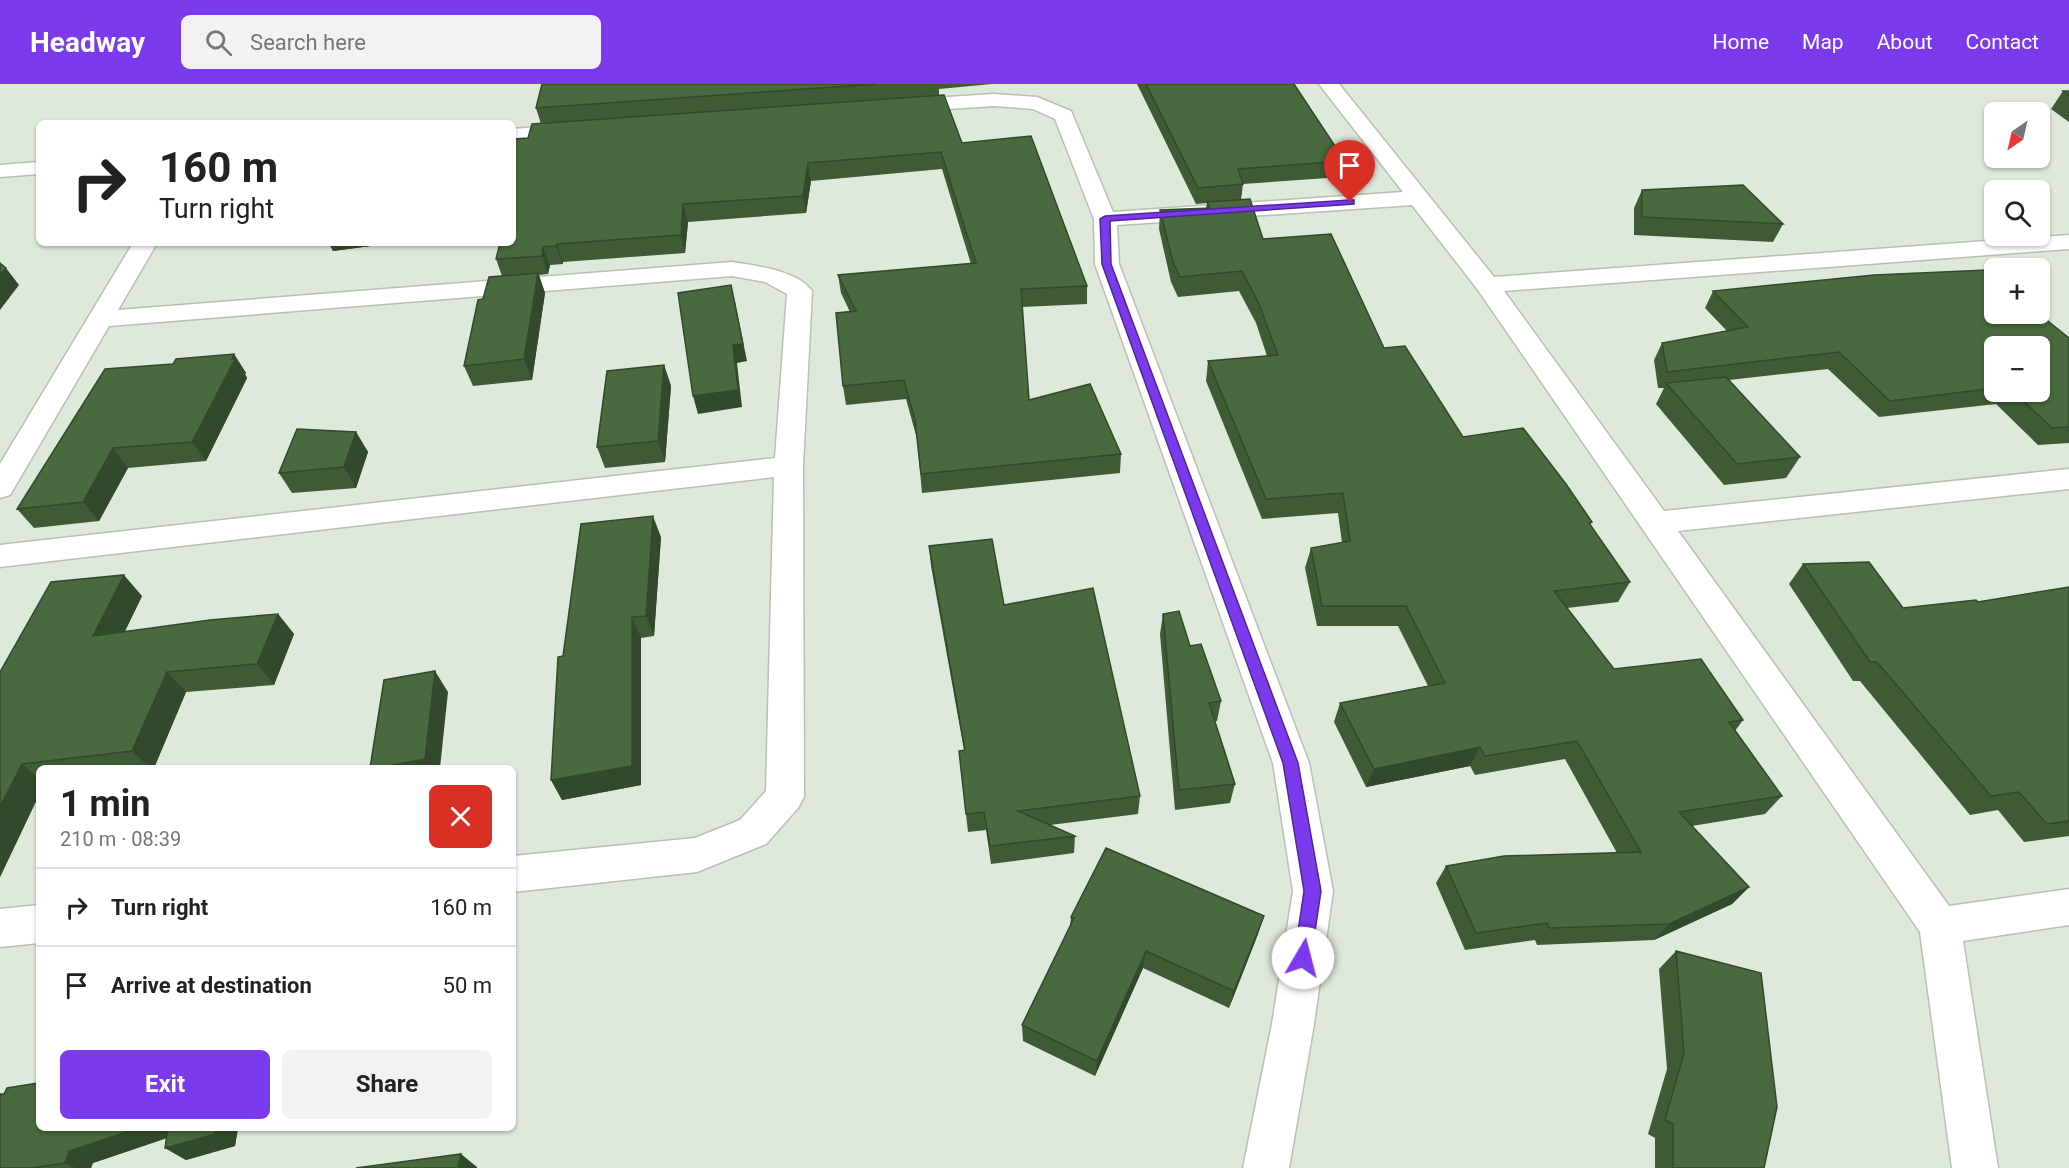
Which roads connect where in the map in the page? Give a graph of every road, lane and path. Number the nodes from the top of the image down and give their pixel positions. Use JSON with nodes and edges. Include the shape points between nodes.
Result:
{"nodes":[{"id":1,"x":1329,"y":84,"type":"edge"},
{"id":2,"x":876,"y":108,"type":"edge"},
{"id":3,"x":595,"y":129,"type":"edge"},
{"id":4,"x":516,"y":135,"type":"edge"},
{"id":5,"x":36,"y":168,"type":"edge"},
{"id":6,"x":0,"y":171,"type":"edge"},
{"id":7,"x":1417,"y":198,"type":"junction"},
{"id":8,"x":1105,"y":219,"type":"junction"},
{"id":9,"x":2069,"y":242,"type":"edge"},
{"id":10,"x":143,"y":246,"type":"edge"},
{"id":11,"x":1487,"y":285,"type":"junction"},
{"id":12,"x":102,"y":319,"type":"junction"},
{"id":13,"x":789,"y":466,"type":"junction"},
{"id":14,"x":2069,"y":479,"type":"edge"},
{"id":15,"x":0,"y":488,"type":"edge"},
{"id":16,"x":1654,"y":523,"type":"junction"},
{"id":17,"x":0,"y":556,"type":"edge"},
{"id":18,"x":516,"y":874,"type":"edge"},
{"id":19,"x":2069,"y":907,"type":"edge"},
{"id":20,"x":36,"y":924,"type":"edge"},
{"id":21,"x":1940,"y":926,"type":"junction"},
{"id":22,"x":0,"y":928,"type":"edge"},
{"id":23,"x":1266,"y":1168,"type":"edge"},
{"id":24,"x":1975,"y":1168,"type":"edge"}],
"edges":[{"from":1,"to":7,"type":"street"},
{"from":2,"to":8,"type":"street","via":[[994,100],[1037,103],[1064,115]]},
{"from":3,"to":4,"type":"street"},
{"from":5,"to":6,"type":"street"},
{"from":7,"to":8,"type":"street"},
{"from":7,"to":11,"type":"street"},
{"from":8,"to":23,"type":"street","via":[[1107,264],[1291,763],[1313,891]]},
{"from":9,"to":11,"type":"street"},
{"from":10,"to":12,"type":"street"},
{"from":11,"to":16,"type":"street"},
{"from":12,"to":13,"type":"street","via":[[732,269],[772,276],[800,291]]},
{"from":12,"to":15,"type":"street"},
{"from":13,"to":17,"type":"street"},
{"from":13,"to":18,"type":"street","via":[[785,797],[753,832],[697,855]]},
{"from":14,"to":16,"type":"street"},
{"from":16,"to":21,"type":"street"},
{"from":19,"to":21,"type":"street"},
{"from":20,"to":22,"type":"street"},
{"from":21,"to":24,"type":"street"}]}
